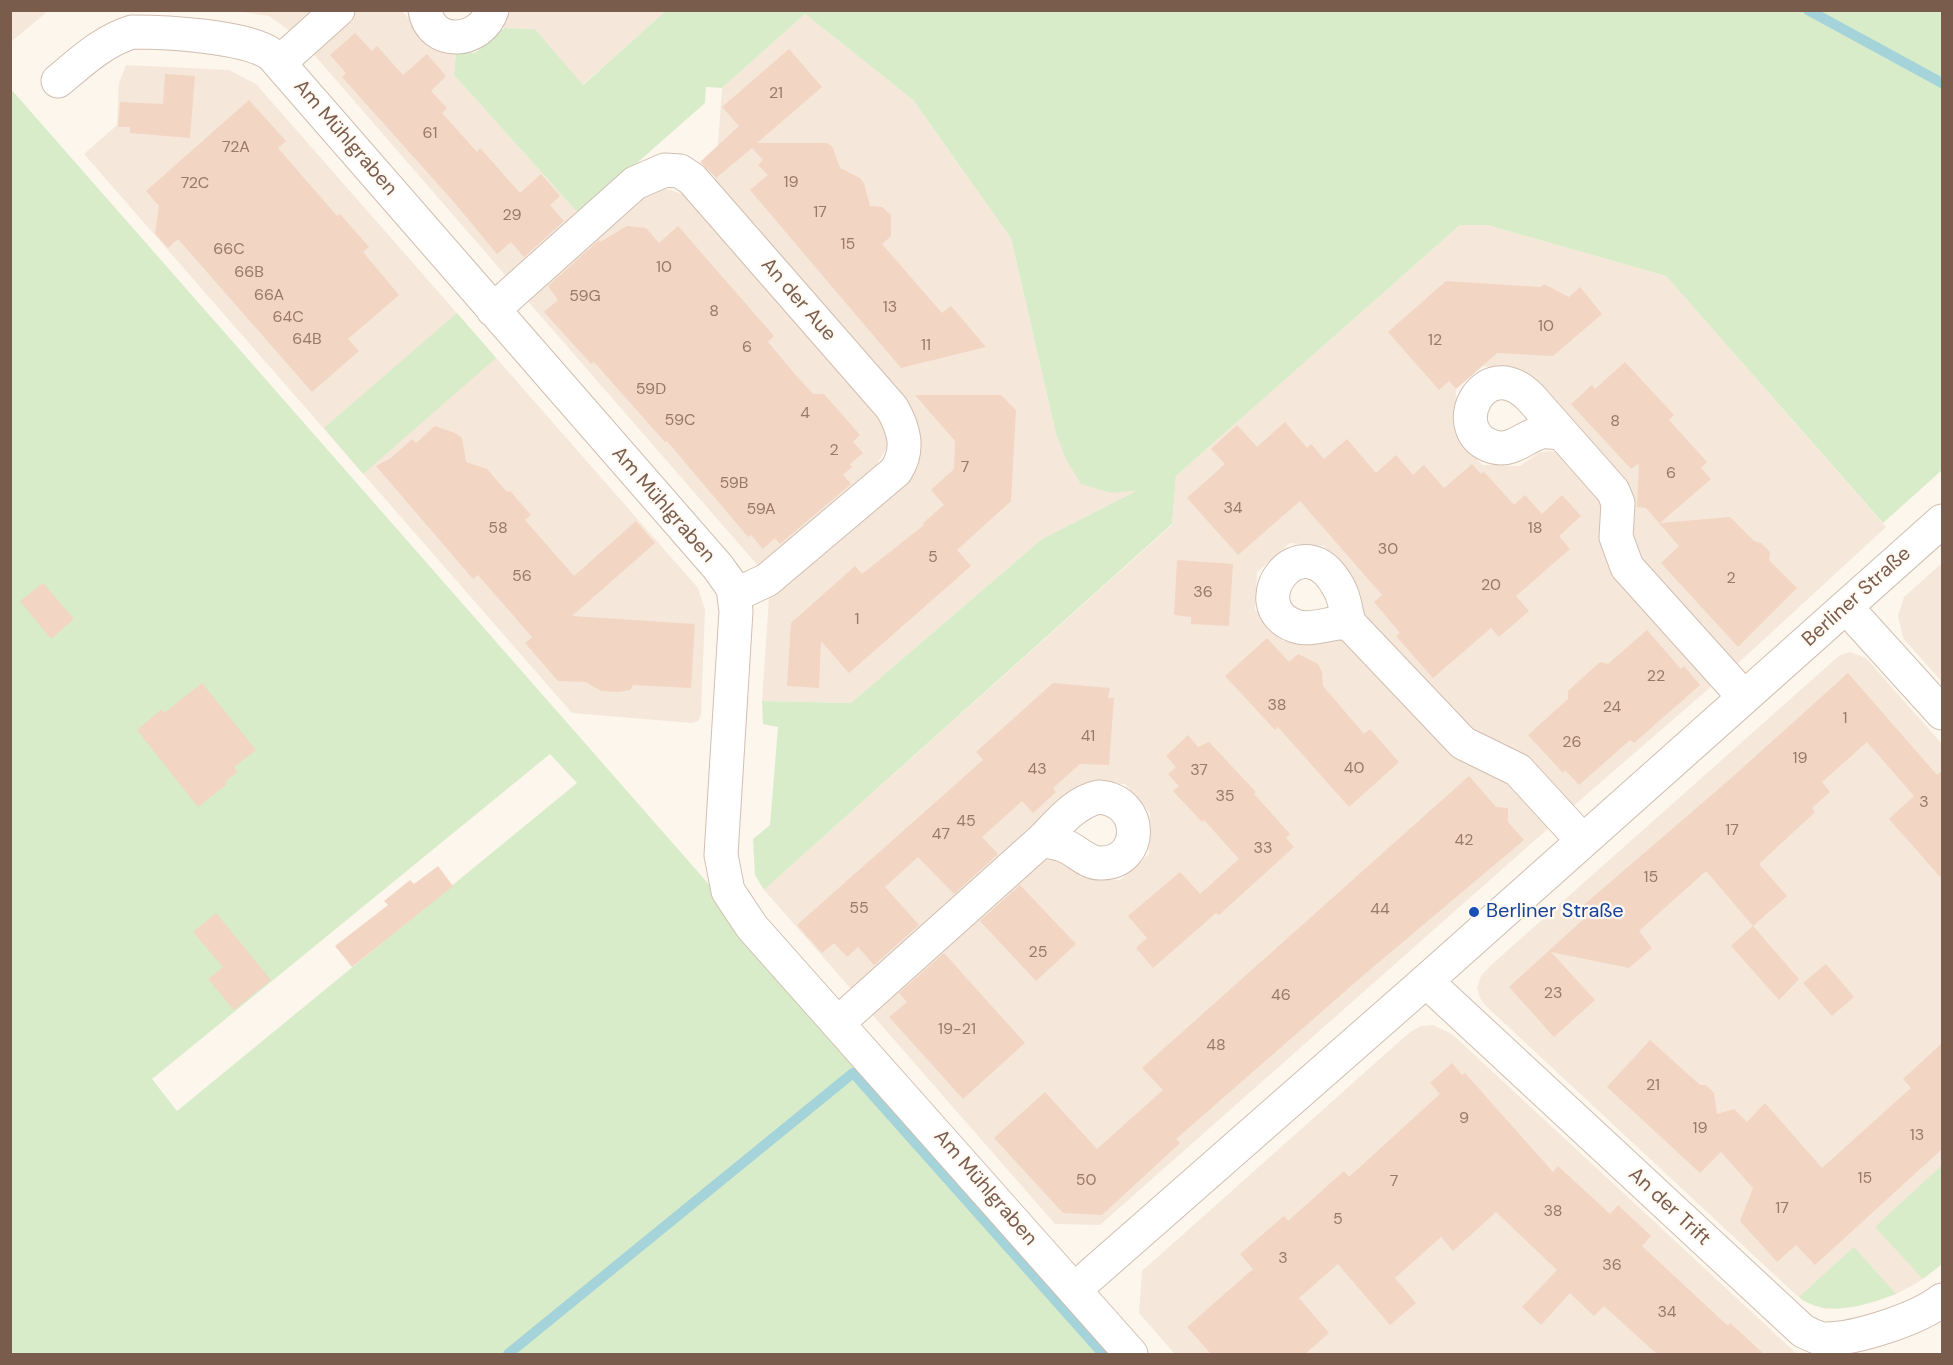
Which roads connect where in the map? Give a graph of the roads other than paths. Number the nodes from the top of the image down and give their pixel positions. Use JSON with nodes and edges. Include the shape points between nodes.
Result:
{"nodes":[{"id":1,"x":338,"y":10,"type":"edge"},
{"id":2,"x":425,"y":10,"type":"edge"},
{"id":3,"x":492,"y":10,"type":"edge"},
{"id":4,"x":280,"y":62,"type":"junction"},
{"id":5,"x":58,"y":81,"type":"dead end"},
{"id":6,"x":493,"y":310,"type":"junction"},
{"id":7,"x":1560,"y":433,"type":"dead end"},
{"id":8,"x":1942,"y":521,"type":"edge"},
{"id":9,"x":735,"y":595,"type":"junction"},
{"id":10,"x":1846,"y":607,"type":"junction"},
{"id":11,"x":1349,"y":623,"type":"dead end"},
{"id":12,"x":1744,"y":697,"type":"junction"},
{"id":13,"x":1942,"y":713,"type":"edge"},
{"id":14,"x":1042,"y":840,"type":"dead end"},
{"id":15,"x":1583,"y":841,"type":"junction"},
{"id":16,"x":1426,"y":981,"type":"junction"},
{"id":17,"x":838,"y":1023,"type":"junction"},
{"id":18,"x":1074,"y":1290,"type":"junction"},
{"id":19,"x":1942,"y":1300,"type":"edge"},
{"id":20,"x":1131,"y":1354,"type":"edge"}],
"edges":[{"from":1,"to":4,"type":"street","name":"Am Mühlgraben"},
{"from":2,"to":3,"type":"street","via":[[431,26],[462,38],[486,24]]},
{"from":4,"to":5,"type":"street","name":"Am Mühlgraben","via":[[263,48],[236,41],[132,32],[95,50]]},
{"from":4,"to":6,"type":"street","name":"Am Mühlgraben"},
{"from":6,"to":9,"type":"street","name":"Am Mühlgraben","via":[[718,567]]},
{"from":6,"to":9,"type":"street","name":"An der Aue","via":[[635,183],[665,170],[680,171],[692,179],[892,408],[902,425],[905,443],[896,471],[767,580]]},
{"from":7,"to":12,"type":"street","via":[[1617,497],[1616,537],[1628,567]]},
{"from":8,"to":10,"type":"street","name":"Berliner Straße"},
{"from":9,"to":17,"type":"street","name":"Am Mühlgraben","via":[[723,877],[737,908]]},
{"from":10,"to":12,"type":"street","name":"Berliner Straße"},
{"from":10,"to":13,"type":"street"},
{"from":11,"to":15,"type":"street","via":[[1463,743],[1518,770]]},
{"from":12,"to":15,"type":"street","name":"Berliner Straße"},
{"from":14,"to":17,"type":"street"},
{"from":15,"to":16,"type":"street","name":"Berliner Straße"},
{"from":16,"to":18,"type":"street","name":"Berliner Straße"},
{"from":16,"to":19,"type":"street","name":"An der Trift","via":[[1803,1331],[1822,1340],[1840,1337],[1912,1319]]},
{"from":17,"to":18,"type":"street","name":"Am Mühlgraben"},
{"from":18,"to":20,"type":"street","name":"Am Mühlgraben"}]}
